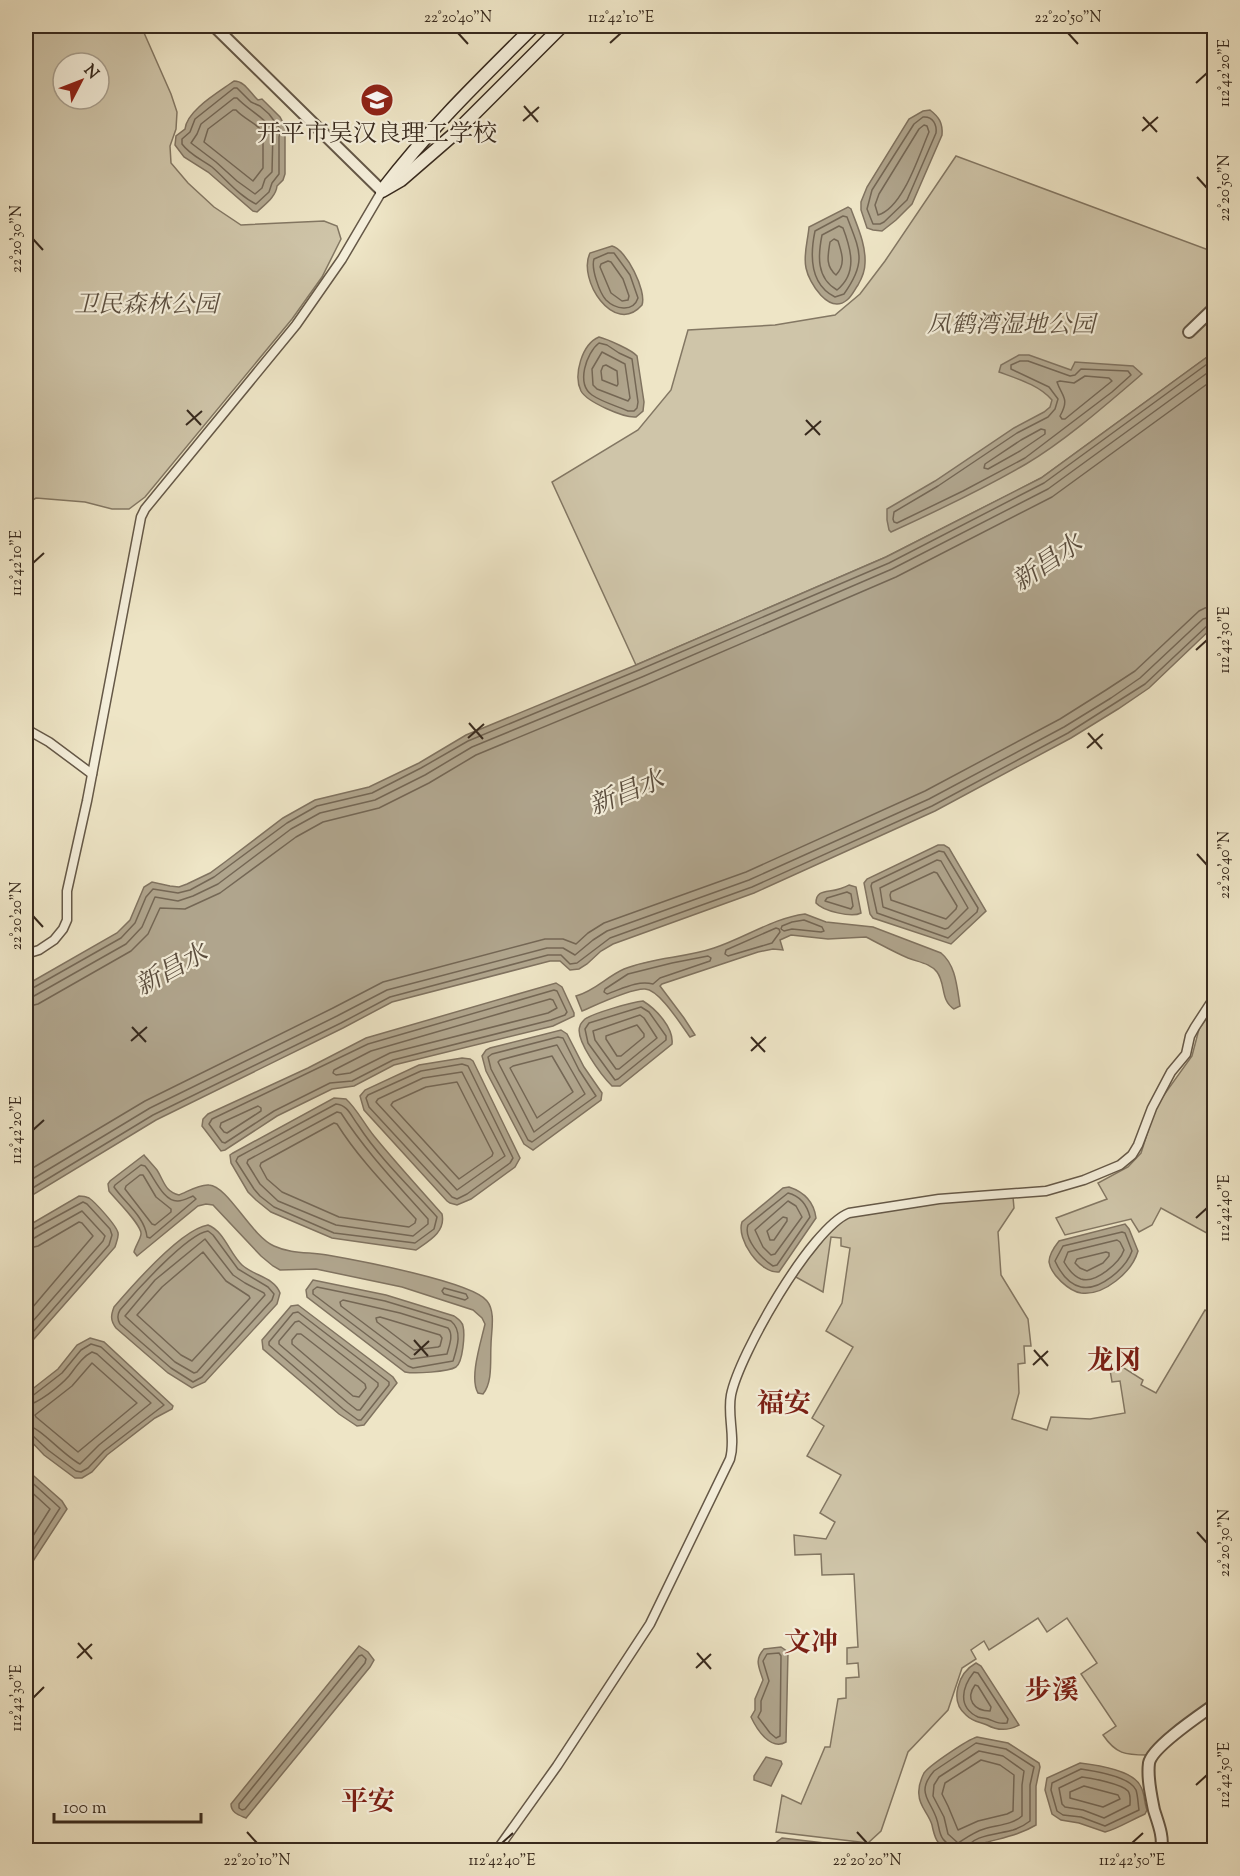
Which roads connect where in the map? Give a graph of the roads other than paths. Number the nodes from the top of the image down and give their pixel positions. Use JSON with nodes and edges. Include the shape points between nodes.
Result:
{"nodes":[{"id":1,"x":214,"y":26,"type":"edge"},
{"id":2,"x":534,"y":26,"type":"edge"},
{"id":3,"x":562,"y":26,"type":"edge"},
{"id":4,"x":382,"y":191,"type":"junction"},
{"id":5,"x":1215,"y":308,"type":"edge"},
{"id":6,"x":1189,"y":332,"type":"dead end"},
{"id":7,"x":26,"y":729,"type":"edge"},
{"id":8,"x":92,"y":774,"type":"junction"},
{"id":9,"x":26,"y":954,"type":"edge"},
{"id":10,"x":1215,"y":1001,"type":"edge"},
{"id":11,"x":1215,"y":1704,"type":"edge"},
{"id":12,"x":1162,"y":1849,"type":"edge"},
{"id":13,"x":497,"y":1851,"type":"edge"}],
"edges":[{"from":1,"to":4,"type":"street"},
{"from":2,"to":4,"type":"main road","via":[[439,121]]},
{"from":3,"to":4,"type":"main road","via":[[453,135],[401,180]]},
{"from":4,"to":8,"type":"street","via":[[342,259],[296,325],[141,517]]},
{"from":5,"to":6,"type":"street"},
{"from":7,"to":8,"type":"street"},
{"from":8,"to":9,"type":"street","via":[[67,891],[65,924],[54,940]]},
{"from":10,"to":13,"type":"street","via":[[1195,1026],[1186,1054],[1171,1072],[1152,1108],[1138,1145],[1120,1165],[1046,1191],[939,1199],[849,1213],[837,1219],[799,1263],[742,1363],[730,1398],[730,1459],[650,1624]]},
{"from":11,"to":12,"type":"street","via":[[1151,1759],[1149,1776]]}]}
